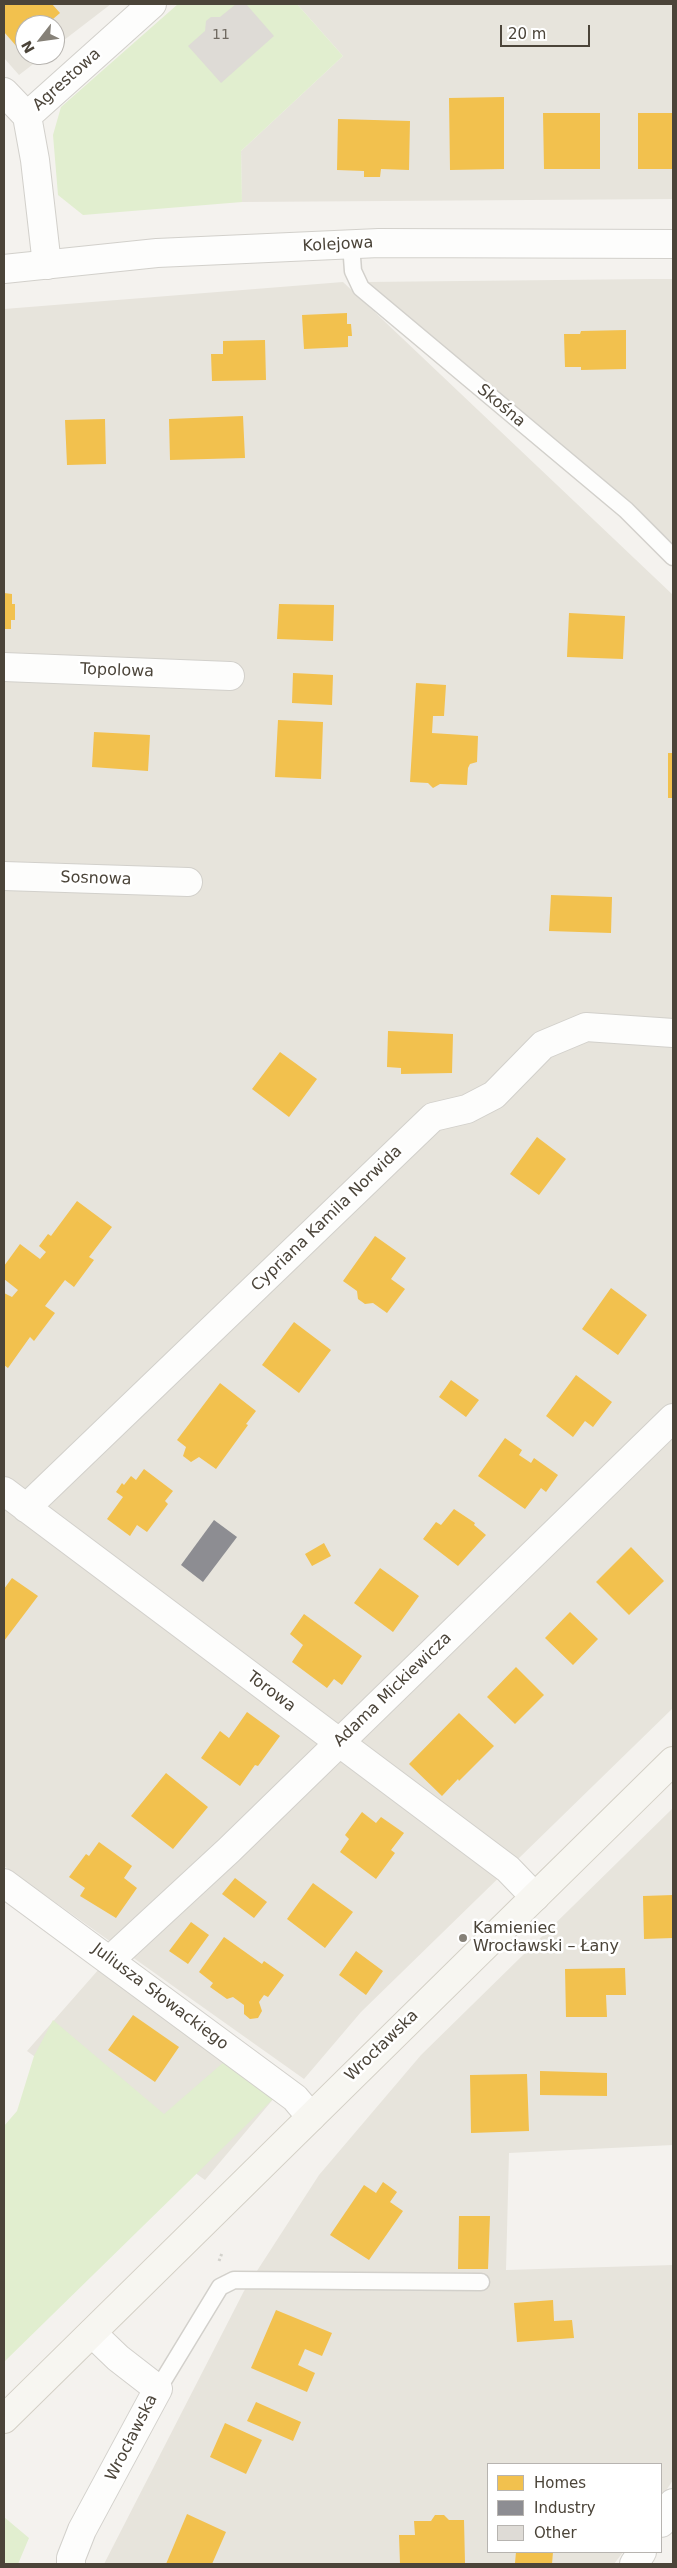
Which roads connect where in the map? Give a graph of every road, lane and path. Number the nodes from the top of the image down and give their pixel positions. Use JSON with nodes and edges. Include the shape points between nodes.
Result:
{"nodes":[{"id":1,"x":152,"y":4,"type":"edge"},
{"id":2,"x":4,"y":92,"type":"edge"},
{"id":3,"x":27,"y":116,"type":"junction"},
{"id":4,"x":351,"y":244,"type":"junction"},
{"id":5,"x":673,"y":244,"type":"edge"},
{"id":6,"x":47,"y":265,"type":"junction"},
{"id":7,"x":4,"y":269,"type":"edge"},
{"id":8,"x":673,"y":557,"type":"edge"},
{"id":9,"x":4,"y":667,"type":"edge"},
{"id":10,"x":230,"y":676,"type":"dead end"},
{"id":11,"x":4,"y":876,"type":"edge"},
{"id":12,"x":188,"y":882,"type":"dead end"},
{"id":13,"x":673,"y":1033,"type":"edge"},
{"id":14,"x":673,"y":1418,"type":"edge"},
{"id":15,"x":4,"y":1491,"type":"edge"},
{"id":16,"x":26,"y":1508,"type":"junction"},
{"id":17,"x":338,"y":1743,"type":"junction"},
{"id":18,"x":673,"y":1761,"type":"edge"},
{"id":19,"x":4,"y":1883,"type":"edge"},
{"id":20,"x":535,"y":1897,"type":"junction"},
{"id":21,"x":110,"y":1960,"type":"junction"},
{"id":22,"x":311,"y":2117,"type":"junction"},
{"id":23,"x":481,"y":2282,"type":"dead end"},
{"id":24,"x":92,"y":2333,"type":"junction"},
{"id":25,"x":158,"y":2389,"type":"junction"},
{"id":26,"x":4,"y":2419,"type":"edge"},
{"id":27,"x":673,"y":2503,"type":"edge"},
{"id":28,"x":662,"y":2521,"type":"edge"},
{"id":29,"x":641,"y":2553,"type":"edge"},
{"id":30,"x":71,"y":2564,"type":"edge"},
{"id":31,"x":634,"y":2564,"type":"edge"}],
"edges":[{"from":1,"to":3,"type":"street","name":"Agrestowa"},
{"from":2,"to":3,"type":"street"},
{"from":3,"to":6,"type":"street","name":"Agrestowa"},
{"from":4,"to":5,"type":"street","name":"Kolejowa"},
{"from":4,"to":6,"type":"street","name":"Kolejowa","via":[[158,253]]},
{"from":4,"to":8,"type":"lane","name":"Skośna","via":[[353,271],[361,288],[626,510]]},
{"from":6,"to":7,"type":"street","name":"Kolejowa"},
{"from":9,"to":10,"type":"street","name":"Topolowa"},
{"from":11,"to":12,"type":"street","name":"Sosnowa"},
{"from":13,"to":16,"type":"street","name":"Cypriana Kamila Norwida","via":[[586,1027],[543,1045],[494,1095],[467,1109],[433,1117]]},
{"from":14,"to":17,"type":"street","name":"Adama Mickiewicza"},
{"from":15,"to":16,"type":"street","name":"Torowa"},
{"from":16,"to":17,"type":"street","name":"Torowa"},
{"from":17,"to":20,"type":"street","name":"Torowa","via":[[508,1869]]},
{"from":17,"to":21,"type":"street","name":"Adama Mickiewicza"},
{"from":18,"to":20,"type":"main road","name":"Wrocławska"},
{"from":19,"to":21,"type":"street","name":"Juliusza Słowackiego"},
{"from":20,"to":22,"type":"main road","name":"Wrocławska"},
{"from":21,"to":22,"type":"street","name":"Juliusza Słowackiego","via":[[295,2098]]},
{"from":22,"to":24,"type":"main road","name":"Wrocławska"},
{"from":23,"to":25,"type":"lane","via":[[234,2280],[220,2287]]},
{"from":24,"to":25,"type":"street","name":"Wrocławska"},
{"from":24,"to":26,"type":"main road","name":"Wrocławska"},
{"from":25,"to":30,"type":"street","name":"Wrocławska","via":[[82,2530]]},
{"from":27,"to":28,"type":"street"},
{"from":29,"to":31,"type":"street"}]}
